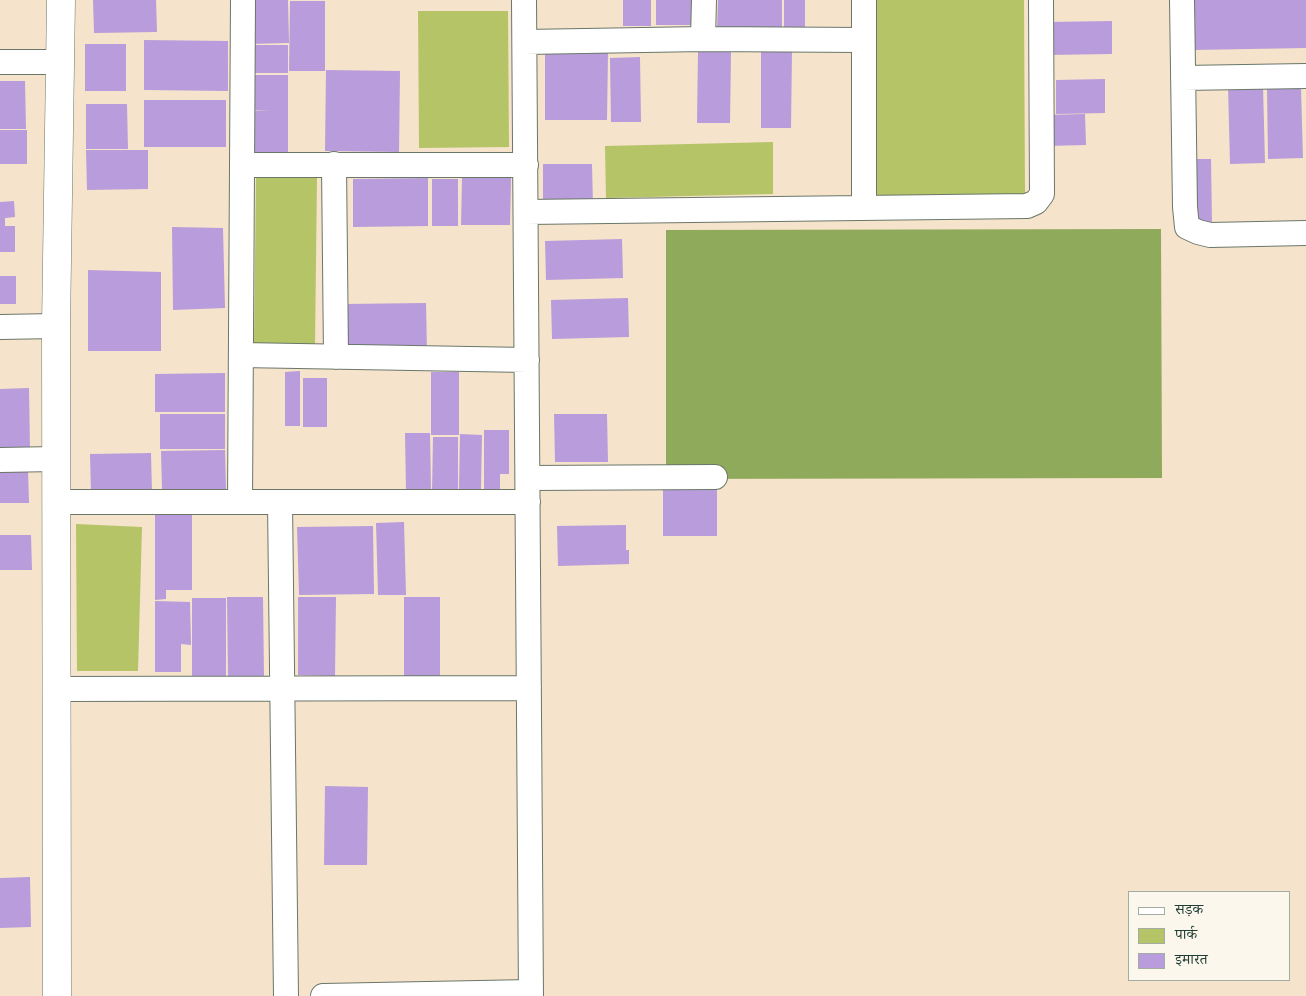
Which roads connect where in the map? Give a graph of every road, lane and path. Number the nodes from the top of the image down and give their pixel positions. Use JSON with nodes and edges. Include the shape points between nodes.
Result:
{"nodes":[{"id":1,"x":61,"y":0,"type":"edge"},
{"id":2,"x":243,"y":0,"type":"edge"},
{"id":3,"x":524,"y":0,"type":"edge"},
{"id":4,"x":704,"y":0,"type":"edge"},
{"id":5,"x":864,"y":0,"type":"edge"},
{"id":6,"x":1041,"y":0,"type":"edge"},
{"id":7,"x":1182,"y":0,"type":"edge"},
{"id":8,"x":703,"y":39,"type":"junction"},
{"id":9,"x":864,"y":40,"type":"junction"},
{"id":10,"x":525,"y":42,"type":"junction"},
{"id":11,"x":0,"y":62,"type":"edge"},
{"id":12,"x":60,"y":62,"type":"junction"},
{"id":13,"x":1306,"y":76,"type":"edge"},
{"id":14,"x":1183,"y":78,"type":"junction"},
{"id":15,"x":334,"y":164,"type":"junction"},
{"id":16,"x":242,"y":165,"type":"junction"},
{"id":17,"x":526,"y":165,"type":"junction"},
{"id":18,"x":864,"y":208,"type":"junction"},
{"id":19,"x":526,"y":212,"type":"junction"},
{"id":20,"x":1306,"y":233,"type":"edge"},
{"id":21,"x":56,"y":326,"type":"junction"},
{"id":22,"x":0,"y":327,"type":"edge"},
{"id":23,"x":241,"y":355,"type":"junction"},
{"id":24,"x":336,"y":357,"type":"junction"},
{"id":25,"x":527,"y":360,"type":"junction"},
{"id":26,"x":56,"y":459,"type":"junction"},
{"id":27,"x":0,"y":460,"type":"edge"},
{"id":28,"x":715,"y":477,"type":"dead end"},
{"id":29,"x":528,"y":478,"type":"junction"},
{"id":30,"x":56,"y":502,"type":"junction"},
{"id":31,"x":240,"y":502,"type":"junction"},
{"id":32,"x":280,"y":502,"type":"junction"},
{"id":33,"x":528,"y":502,"type":"junction"},
{"id":34,"x":282,"y":688,"type":"junction"},
{"id":35,"x":529,"y":688,"type":"junction"},
{"id":36,"x":56,"y":689,"type":"junction"},
{"id":37,"x":532,"y":994,"type":"edge"},
{"id":38,"x":57,"y":996,"type":"edge"},
{"id":39,"x":286,"y":996,"type":"edge"},
{"id":40,"x":323,"y":996,"type":"edge"}],
"edges":[{"from":1,"to":12,"type":"street"},
{"from":2,"to":16,"type":"street"},
{"from":3,"to":10,"type":"street"},
{"from":4,"to":8,"type":"street"},
{"from":5,"to":9,"type":"street"},
{"from":6,"to":18,"type":"street","via":[[1042,194],[1036,202],[1027,206]]},
{"from":7,"to":14,"type":"street"},
{"from":8,"to":9,"type":"street"},
{"from":8,"to":10,"type":"street"},
{"from":9,"to":18,"type":"street"},
{"from":10,"to":17,"type":"street"},
{"from":11,"to":12,"type":"street"},
{"from":12,"to":21,"type":"street"},
{"from":13,"to":14,"type":"street"},
{"from":14,"to":20,"type":"street","via":[[1187,227],[1210,235]]},
{"from":15,"to":16,"type":"street"},
{"from":15,"to":17,"type":"street"},
{"from":15,"to":24,"type":"street"},
{"from":16,"to":23,"type":"street"},
{"from":17,"to":19,"type":"street"},
{"from":18,"to":19,"type":"street"},
{"from":19,"to":25,"type":"street"},
{"from":21,"to":22,"type":"street"},
{"from":21,"to":26,"type":"street"},
{"from":23,"to":24,"type":"street"},
{"from":23,"to":31,"type":"street"},
{"from":24,"to":25,"type":"street"},
{"from":25,"to":29,"type":"street"},
{"from":26,"to":27,"type":"street"},
{"from":26,"to":30,"type":"street"},
{"from":28,"to":29,"type":"street"},
{"from":29,"to":33,"type":"street"},
{"from":30,"to":31,"type":"street"},
{"from":30,"to":36,"type":"street"},
{"from":31,"to":32,"type":"street"},
{"from":32,"to":33,"type":"street"},
{"from":32,"to":34,"type":"street"},
{"from":33,"to":35,"type":"street"},
{"from":34,"to":35,"type":"street"},
{"from":34,"to":36,"type":"street"},
{"from":34,"to":39,"type":"street"},
{"from":35,"to":37,"type":"street"},
{"from":36,"to":38,"type":"street"},
{"from":37,"to":40,"type":"street"}]}
